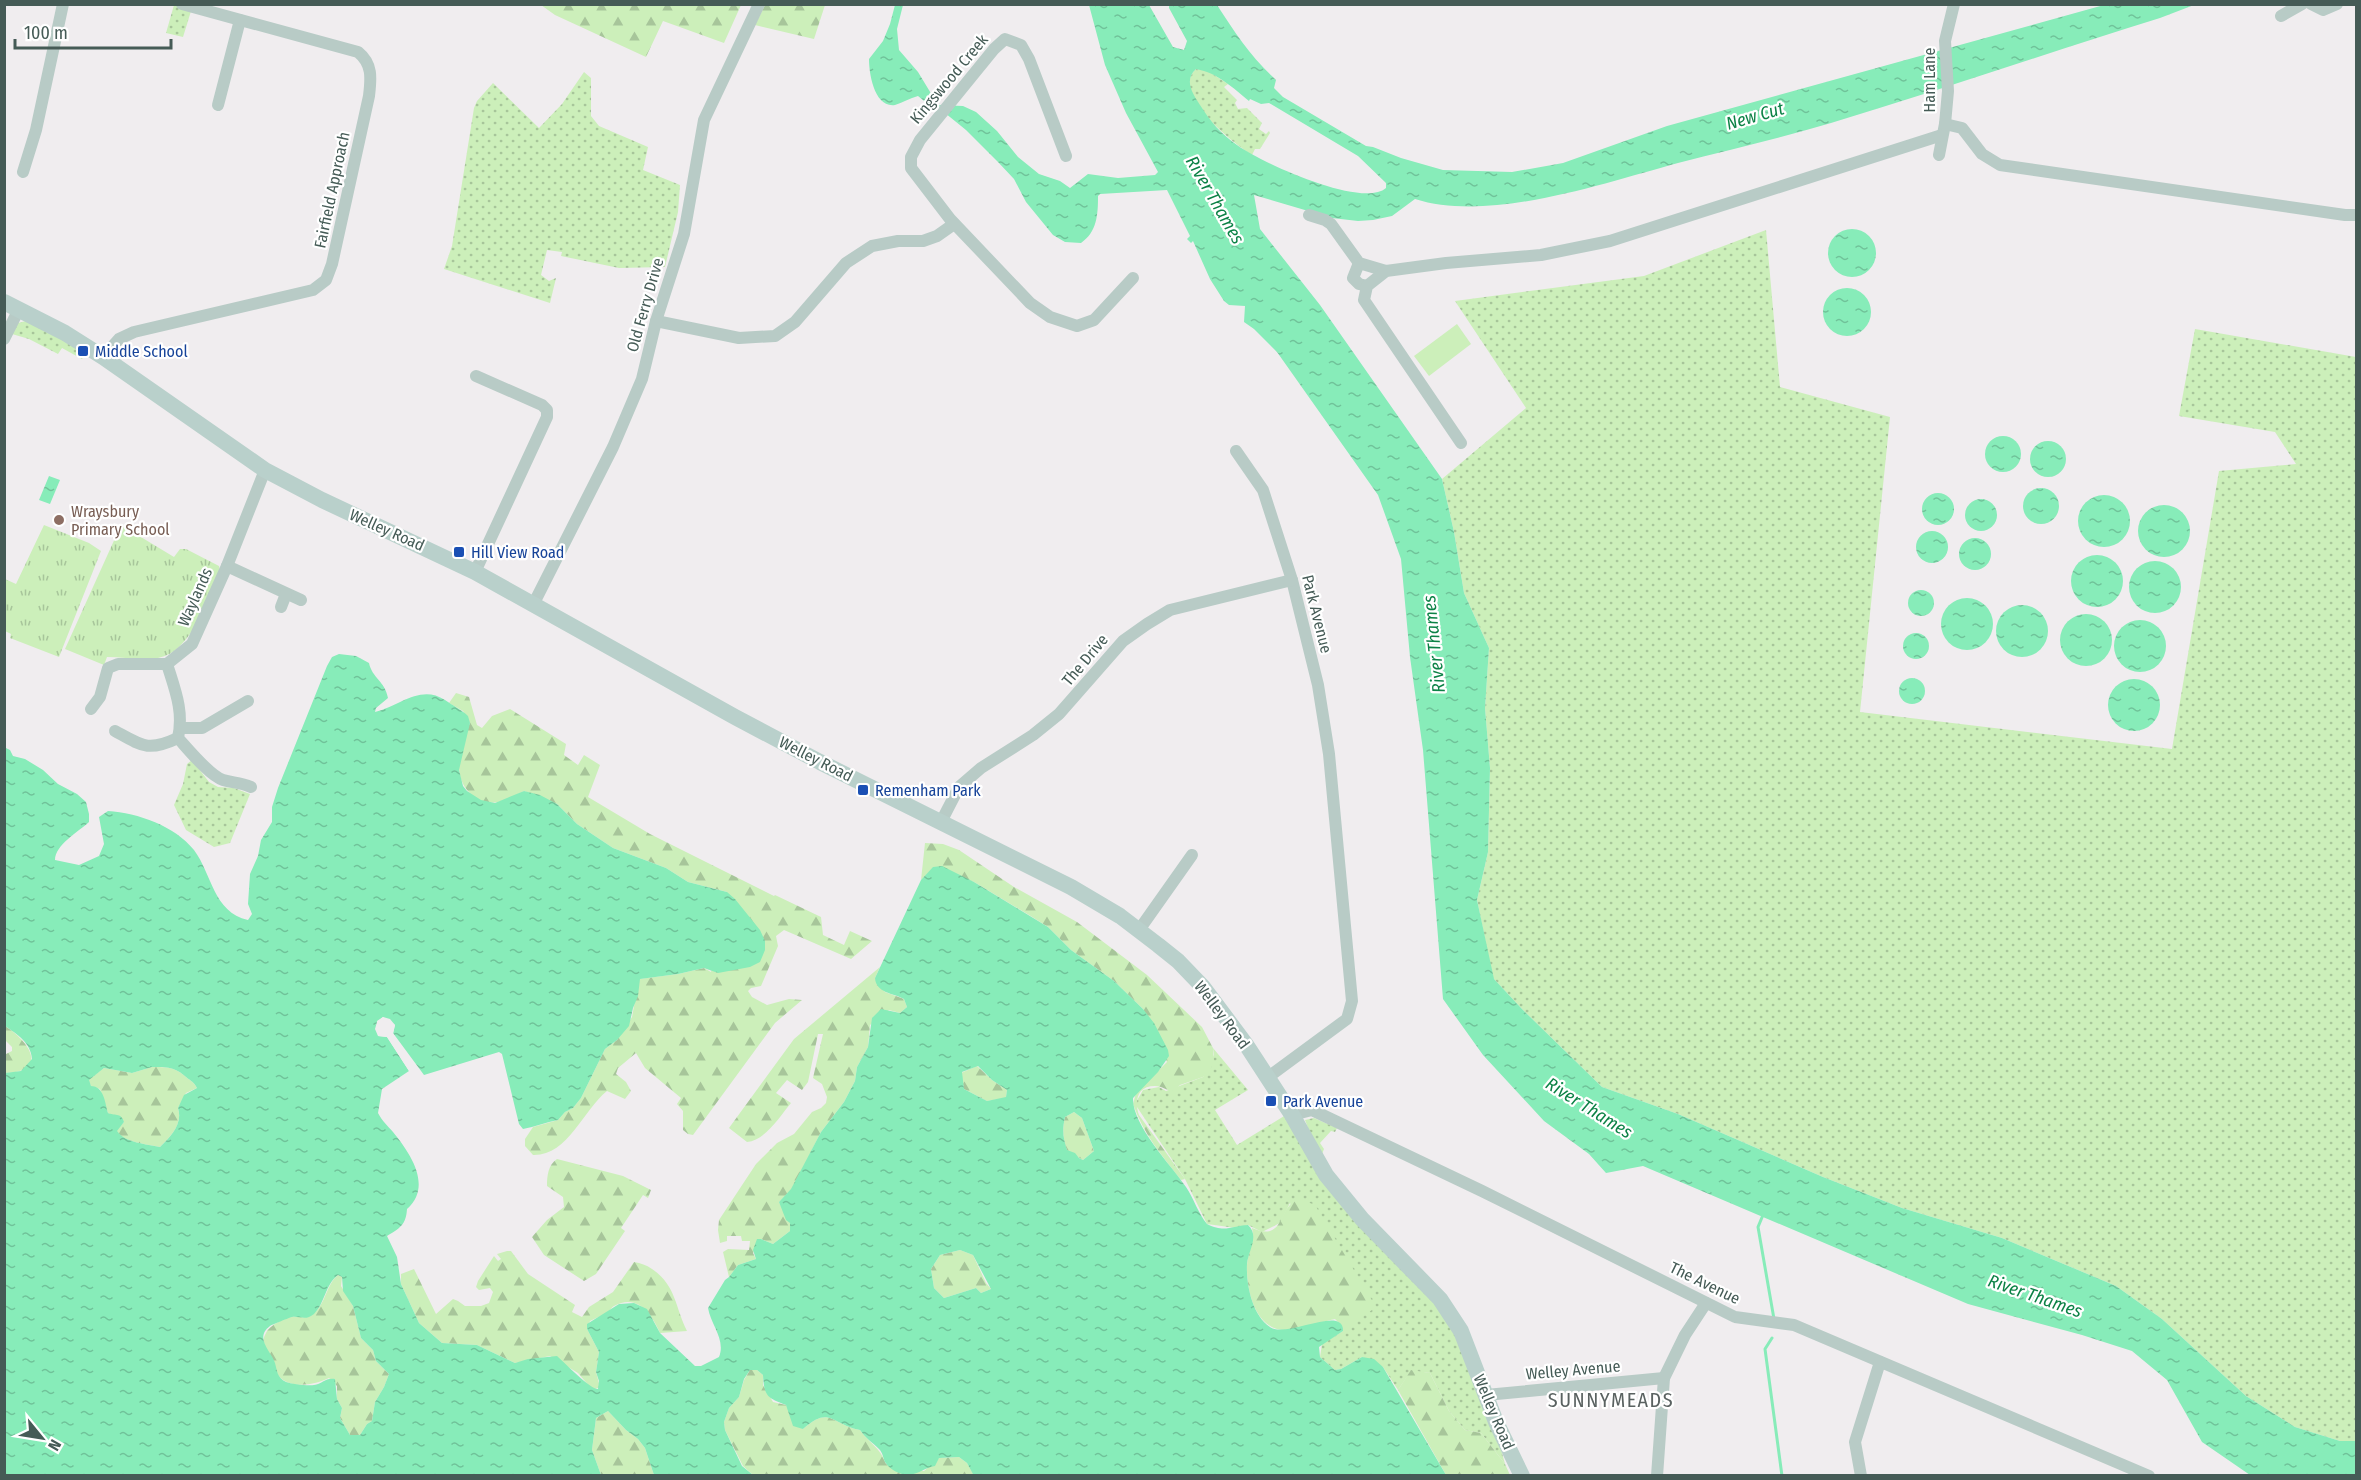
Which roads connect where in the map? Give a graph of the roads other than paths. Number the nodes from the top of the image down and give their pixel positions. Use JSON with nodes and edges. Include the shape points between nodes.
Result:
{"nodes":[{"id":1,"x":63,"y":4,"type":"edge"},
{"id":2,"x":182,"y":4,"type":"edge"},
{"id":3,"x":759,"y":4,"type":"edge"},
{"id":4,"x":1954,"y":4,"type":"edge"},
{"id":5,"x":2302,"y":4,"type":"edge"},
{"id":6,"x":2311,"y":4,"type":"edge"},
{"id":7,"x":2337,"y":4,"type":"edge"},
{"id":8,"x":2281,"y":16,"type":"dead end"},
{"id":9,"x":240,"y":20,"type":"junction"},
{"id":10,"x":218,"y":105,"type":"dead end"},
{"id":11,"x":1944,"y":129,"type":"junction"},
{"id":12,"x":1939,"y":155,"type":"dead end"},
{"id":13,"x":1066,"y":156,"type":"dead end"},
{"id":14,"x":23,"y":172,"type":"dead end"},
{"id":15,"x":1310,"y":215,"type":"dead end"},
{"id":16,"x":2356,"y":215,"type":"edge"},
{"id":17,"x":954,"y":224,"type":"junction"},
{"id":18,"x":1359,"y":263,"type":"junction"},
{"id":19,"x":1386,"y":271,"type":"junction"},
{"id":20,"x":1133,"y":278,"type":"dead end"},
{"id":21,"x":1367,"y":286,"type":"junction"},
{"id":22,"x":12,"y":306,"type":"edge"},
{"id":23,"x":656,"y":321,"type":"junction"},
{"id":24,"x":4,"y":339,"type":"edge"},
{"id":25,"x":103,"y":357,"type":"junction"},
{"id":26,"x":476,"y":376,"type":"dead end"},
{"id":27,"x":1461,"y":443,"type":"dead end"},
{"id":28,"x":1236,"y":451,"type":"dead end"},
{"id":29,"x":265,"y":470,"type":"junction"},
{"id":30,"x":227,"y":566,"type":"junction"},
{"id":31,"x":475,"y":572,"type":"junction"},
{"id":32,"x":1292,"y":580,"type":"junction"},
{"id":33,"x":286,"y":594,"type":"junction"},
{"id":34,"x":301,"y":600,"type":"dead end"},
{"id":35,"x":533,"y":605,"type":"junction"},
{"id":36,"x":281,"y":607,"type":"dead end"},
{"id":37,"x":167,"y":664,"type":"junction"},
{"id":38,"x":248,"y":701,"type":"dead end"},
{"id":39,"x":91,"y":709,"type":"dead end"},
{"id":40,"x":115,"y":731,"type":"dead end"},
{"id":41,"x":179,"y":733,"type":"junction"},
{"id":42,"x":251,"y":787,"type":"dead end"},
{"id":43,"x":941,"y":822,"type":"junction"},
{"id":44,"x":1192,"y":855,"type":"dead end"},
{"id":45,"x":1139,"y":930,"type":"junction"},
{"id":46,"x":1267,"y":1078,"type":"junction"},
{"id":47,"x":1292,"y":1115,"type":"junction"},
{"id":48,"x":1706,"y":1303,"type":"junction"},
{"id":49,"x":1880,"y":1362,"type":"junction"},
{"id":50,"x":1664,"y":1378,"type":"junction"},
{"id":51,"x":1486,"y":1395,"type":"junction"},
{"id":52,"x":1522,"y":1476,"type":"edge"},
{"id":53,"x":1657,"y":1476,"type":"edge"},
{"id":54,"x":1861,"y":1476,"type":"edge"},
{"id":55,"x":2149,"y":1476,"type":"edge"}],
"edges":[{"from":1,"to":14,"type":"street"},
{"from":2,"to":9,"type":"street","name":"Fairfield Approach"},
{"from":3,"to":23,"type":"street","name":"Old Ferry Drive","via":[[704,120],[684,234]]},
{"from":4,"to":11,"type":"street","name":"Ham Lane","via":[[1945,41],[1948,91]]},
{"from":5,"to":8,"type":"street"},
{"from":6,"to":7,"type":"street","via":[[2323,10]]},
{"from":9,"to":10,"type":"street"},
{"from":9,"to":25,"type":"street","name":"Fairfield Approach","via":[[358,52],[370,68],[369,96],[326,280],[313,290],[134,332],[119,339]]},
{"from":11,"to":12,"type":"street","name":"Ham Lane"},
{"from":11,"to":16,"type":"street","via":[[1962,128],[1982,154],[2000,165]]},
{"from":11,"to":19,"type":"street","via":[[1610,241],[1541,255]]},
{"from":13,"to":17,"type":"street","name":"Kingswood Creek","via":[[1021,45],[1005,39],[920,140],[911,157],[911,168]]},
{"from":15,"to":18,"type":"street","via":[[1331,224]]},
{"from":17,"to":20,"type":"street","name":"Kingswood Creek","via":[[1030,303],[1050,317],[1077,326],[1094,320]]},
{"from":17,"to":23,"type":"street","via":[[923,240],[872,246],[846,263],[795,322],[775,336],[739,338]]},
{"from":18,"to":19,"type":"street"},
{"from":18,"to":21,"type":"street","via":[[1353,278]]},
{"from":19,"to":21,"type":"street"},
{"from":21,"to":27,"type":"street","via":[[1364,300]]},
{"from":22,"to":24,"type":"street"},
{"from":22,"to":25,"type":"main road","name":"Welley Road"},
{"from":23,"to":35,"type":"street","name":"Old Ferry Drive","via":[[642,379],[613,447]]},
{"from":25,"to":29,"type":"main road","name":"Welley Road"},
{"from":26,"to":31,"type":"street","via":[[542,405],[547,417]]},
{"from":28,"to":32,"type":"street","name":"Park Avenue","via":[[1263,490]]},
{"from":29,"to":30,"type":"street","name":"Waylands"},
{"from":29,"to":31,"type":"main road","name":"Welley Road"},
{"from":30,"to":33,"type":"street","name":"Waylands"},
{"from":30,"to":37,"type":"street","name":"Waylands","via":[[192,644]]},
{"from":31,"to":35,"type":"main road","name":"Welley Road"},
{"from":32,"to":43,"type":"street","name":"The Drive","via":[[1170,610],[1123,640],[1059,714],[959,787]]},
{"from":32,"to":46,"type":"street","name":"Park Avenue","via":[[1318,685],[1329,754],[1352,1001],[1347,1019]]},
{"from":33,"to":34,"type":"street","name":"Waylands"},
{"from":33,"to":36,"type":"street"},
{"from":35,"to":43,"type":"main road","name":"Welley Road","via":[[735,717]]},
{"from":37,"to":39,"type":"street","via":[[118,664],[108,668],[100,697]]},
{"from":37,"to":41,"type":"street","via":[[179,700]]},
{"from":38,"to":41,"type":"street","via":[[202,728]]},
{"from":40,"to":41,"type":"street","via":[[144,747],[166,744]]},
{"from":41,"to":42,"type":"street","via":[[213,774]]},
{"from":43,"to":45,"type":"main road","name":"Welley Road","via":[[1071,887]]},
{"from":44,"to":45,"type":"street"},
{"from":45,"to":46,"type":"main road","name":"Welley Road","via":[[1179,961],[1203,987]]},
{"from":46,"to":47,"type":"main road","name":"Welley Road"},
{"from":47,"to":48,"type":"street","name":"The Avenue","via":[[1312,1110]]},
{"from":47,"to":51,"type":"main road","name":"Welley Road","via":[[1326,1175],[1362,1219],[1440,1299],[1461,1331]]},
{"from":48,"to":49,"type":"street","name":"The Avenue","via":[[1735,1317],[1794,1325]]},
{"from":48,"to":50,"type":"street"},
{"from":49,"to":54,"type":"street","via":[[1855,1442]]},
{"from":49,"to":55,"type":"street","name":"The Avenue"},
{"from":50,"to":51,"type":"street","name":"Welley Avenue"},
{"from":50,"to":53,"type":"street"},
{"from":51,"to":52,"type":"main road","name":"Welley Road"}]}
